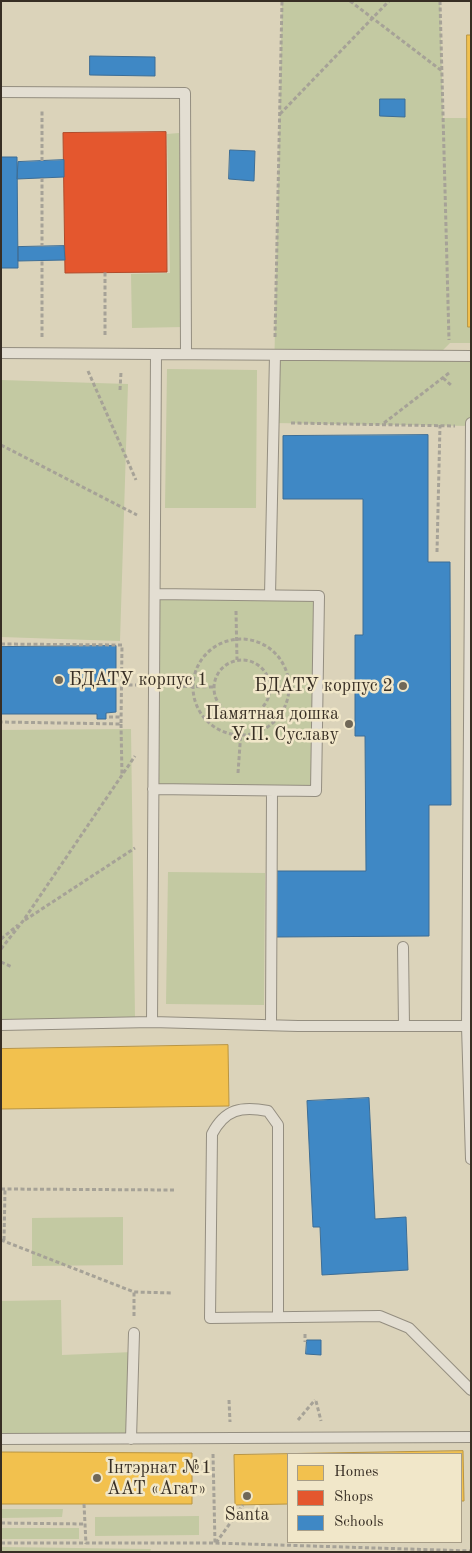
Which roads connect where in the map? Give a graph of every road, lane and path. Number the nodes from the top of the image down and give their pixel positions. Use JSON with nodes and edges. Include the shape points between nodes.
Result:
{"nodes":[{"id":1,"x":282,"y":1,"type":"edge"},
{"id":2,"x":350,"y":1,"type":"edge"},
{"id":3,"x":389,"y":1,"type":"edge"},
{"id":4,"x":440,"y":1,"type":"edge"},
{"id":5,"x":373,"y":18,"type":"junction"},
{"id":6,"x":442,"y":71,"type":"junction"},
{"id":7,"x":1,"y":92,"type":"edge"},
{"id":8,"x":42,"y":92,"type":"junction"},
{"id":9,"x":280,"y":114,"type":"junction"},
{"id":10,"x":42,"y":161,"type":"dead end"},
{"id":11,"x":42,"y":178,"type":"dead end"},
{"id":12,"x":42,"y":246,"type":"dead end"},
{"id":13,"x":42,"y":261,"type":"dead end"},
{"id":14,"x":105,"y":272,"type":"dead end"},
{"id":15,"x":1,"y":352,"type":"edge"},
{"id":16,"x":42,"y":353,"type":"junction"},
{"id":17,"x":80,"y":353,"type":"junction"},
{"id":18,"x":105,"y":354,"type":"junction"},
{"id":19,"x":156,"y":354,"type":"junction"},
{"id":20,"x":186,"y":354,"type":"junction"},
{"id":21,"x":274,"y":355,"type":"junction"},
{"id":22,"x":450,"y":356,"type":"junction"},
{"id":23,"x":471,"y":356,"type":"edge"},
{"id":24,"x":450,"y":372,"type":"dead end"},
{"id":25,"x":443,"y":378,"type":"junction"},
{"id":26,"x":452,"y":386,"type":"dead end"},
{"id":27,"x":273,"y":423,"type":"junction"},
{"id":28,"x":383,"y":424,"type":"junction"},
{"id":29,"x":471,"y":424,"type":"edge"},
{"id":30,"x":440,"y":426,"type":"junction"},
{"id":31,"x":1,"y":445,"type":"edge"},
{"id":32,"x":140,"y":488,"type":"dead end"},
{"id":33,"x":155,"y":524,"type":"junction"},
{"id":34,"x":437,"y":552,"type":"dead end"},
{"id":35,"x":470,"y":585,"type":"edge"},
{"id":36,"x":155,"y":594,"type":"junction"},
{"id":37,"x":235,"y":595,"type":"junction"},
{"id":38,"x":270,"y":595,"type":"junction"},
{"id":39,"x":236,"y":639,"type":"junction"},
{"id":40,"x":1,"y":644,"type":"edge"},
{"id":41,"x":237,"y":660,"type":"junction"},
{"id":42,"x":270,"y":686,"type":"junction"},
{"id":43,"x":290,"y":687,"type":"junction"},
{"id":44,"x":318,"y":689,"type":"junction"},
{"id":45,"x":109,"y":716,"type":"dead end"},
{"id":46,"x":242,"y":716,"type":"junction"},
{"id":47,"x":121,"y":717,"type":"junction"},
{"id":48,"x":1,"y":722,"type":"edge"},
{"id":49,"x":121,"y":724,"type":"junction"},
{"id":50,"x":240,"y":736,"type":"junction"},
{"id":51,"x":136,"y":755,"type":"dead end"},
{"id":52,"x":122,"y":777,"type":"junction"},
{"id":53,"x":154,"y":789,"type":"junction"},
{"id":54,"x":237,"y":790,"type":"junction"},
{"id":55,"x":272,"y":791,"type":"junction"},
{"id":56,"x":153,"y":836,"type":"junction"},
{"id":57,"x":23,"y":921,"type":"junction"},
{"id":58,"x":1,"y":939,"type":"edge"},
{"id":59,"x":403,"y":947,"type":"dead end"},
{"id":60,"x":1,"y":949,"type":"edge"},
{"id":61,"x":1,"y":962,"type":"edge"},
{"id":62,"x":12,"y":967,"type":"dead end"},
{"id":63,"x":152,"y":1022,"type":"junction"},
{"id":64,"x":1,"y":1025,"type":"edge"},
{"id":65,"x":271,"y":1025,"type":"junction"},
{"id":66,"x":404,"y":1026,"type":"junction"},
{"id":67,"x":467,"y":1026,"type":"junction"},
{"id":68,"x":471,"y":1159,"type":"edge"},
{"id":69,"x":3,"y":1189,"type":"edge"},
{"id":70,"x":175,"y":1190,"type":"dead end"},
{"id":71,"x":3,"y":1240,"type":"edge"},
{"id":72,"x":134,"y":1292,"type":"junction"},
{"id":73,"x":172,"y":1293,"type":"dead end"},
{"id":74,"x":278,"y":1317,"type":"junction"},
{"id":75,"x":134,"y":1333,"type":"joint"},
{"id":76,"x":471,"y":1390,"type":"edge"},
{"id":77,"x":471,"y":1437,"type":"edge"},
{"id":78,"x":213,"y":1438,"type":"junction"},
{"id":79,"x":1,"y":1439,"type":"edge"},
{"id":80,"x":132,"y":1439,"type":"junction"},
{"id":81,"x":84,"y":1504,"type":"dead end"},
{"id":82,"x":243,"y":1504,"type":"dead end"},
{"id":83,"x":1,"y":1524,"type":"edge"},
{"id":84,"x":84,"y":1524,"type":"junction"},
{"id":85,"x":1,"y":1543,"type":"edge"},
{"id":86,"x":86,"y":1544,"type":"junction"},
{"id":87,"x":215,"y":1544,"type":"junction"},
{"id":88,"x":471,"y":1551,"type":"edge"}],
"edges":[{"from":1,"to":9,"type":"path"},
{"from":2,"to":5,"type":"path"},
{"from":3,"to":5,"type":"path"},
{"from":4,"to":6,"type":"path"},
{"from":5,"to":6,"type":"path"},
{"from":5,"to":9,"type":"path"},
{"from":6,"to":22,"type":"path"},
{"from":7,"to":8,"type":"lane"},
{"from":8,"to":10,"type":"path"},
{"from":8,"to":20,"type":"lane","via":[[185,94]]},
{"from":9,"to":21,"type":"path"},
{"from":11,"to":12,"type":"path"},
{"from":13,"to":16,"type":"path"},
{"from":14,"to":18,"type":"path"},
{"from":15,"to":16,"type":"lane"},
{"from":16,"to":17,"type":"lane"},
{"from":17,"to":18,"type":"lane"},
{"from":17,"to":32,"type":"path"},
{"from":18,"to":19,"type":"lane"},
{"from":19,"to":20,"type":"lane"},
{"from":19,"to":33,"type":"lane"},
{"from":20,"to":21,"type":"lane"},
{"from":21,"to":22,"type":"lane"},
{"from":21,"to":27,"type":"lane"},
{"from":22,"to":23,"type":"lane"},
{"from":24,"to":25,"type":"path"},
{"from":25,"to":26,"type":"path"},
{"from":25,"to":28,"type":"path"},
{"from":27,"to":28,"type":"path"},
{"from":27,"to":38,"type":"lane"},
{"from":28,"to":30,"type":"path"},
{"from":29,"to":30,"type":"path"},
{"from":29,"to":35,"type":"lane"},
{"from":30,"to":34,"type":"path"},
{"from":31,"to":33,"type":"path"},
{"from":33,"to":36,"type":"lane"},
{"from":35,"to":67,"type":"lane"},
{"from":36,"to":37,"type":"lane"},
{"from":36,"to":53,"type":"lane"},
{"from":37,"to":38,"type":"lane"},
{"from":37,"to":39,"type":"path"},
{"from":38,"to":44,"type":"lane","via":[[319,596]]},
{"from":39,"to":41,"type":"path"},
{"from":39,"to":43,"type":"path","via":[[253,640],[280,657]]},
{"from":39,"to":50,"type":"path","via":[[211,649],[201,660],[192,686],[194,701],[201,715],[225,734]]},
{"from":40,"to":47,"type":"path","via":[[122,644]]},
{"from":41,"to":42,"type":"path","via":[[255,663],[263,669]]},
{"from":41,"to":46,"type":"path","via":[[221,670],[214,686],[219,704],[233,715]]},
{"from":42,"to":43,"type":"path"},
{"from":42,"to":46,"type":"path","via":[[266,704],[250,715]]},
{"from":43,"to":44,"type":"path"},
{"from":43,"to":50,"type":"path","via":[[280,716],[270,727]]},
{"from":44,"to":55,"type":"lane","via":[[316,791]]},
{"from":45,"to":47,"type":"path"},
{"from":46,"to":50,"type":"path"},
{"from":47,"to":49,"type":"path"},
{"from":48,"to":49,"type":"path"},
{"from":49,"to":52,"type":"path"},
{"from":50,"to":54,"type":"path"},
{"from":51,"to":52,"type":"path"},
{"from":52,"to":57,"type":"path"},
{"from":53,"to":54,"type":"lane"},
{"from":53,"to":56,"type":"lane"},
{"from":54,"to":55,"type":"lane"},
{"from":55,"to":65,"type":"lane"},
{"from":56,"to":57,"type":"path"},
{"from":56,"to":63,"type":"lane"},
{"from":57,"to":58,"type":"path"},
{"from":57,"to":60,"type":"path"},
{"from":59,"to":66,"type":"lane"},
{"from":61,"to":62,"type":"path"},
{"from":63,"to":64,"type":"lane"},
{"from":63,"to":65,"type":"lane"},
{"from":65,"to":66,"type":"lane"},
{"from":66,"to":67,"type":"lane"},
{"from":67,"to":68,"type":"lane"},
{"from":69,"to":70,"type":"path"},
{"from":69,"to":71,"type":"path"},
{"from":71,"to":72,"type":"path"},
{"from":72,"to":73,"type":"path"},
{"from":72,"to":75,"type":"path"},
{"from":74,"to":74,"type":"lane","via":[[210,1318],[212,1134],[219,1122],[234,1111],[249,1107],[268,1111],[278,1125]]},
{"from":74,"to":76,"type":"lane","via":[[380,1316],[409,1328]]},
{"from":75,"to":80,"type":"lane"},
{"from":77,"to":78,"type":"lane"},
{"from":78,"to":80,"type":"lane"},
{"from":78,"to":87,"type":"path"},
{"from":79,"to":80,"type":"lane"},
{"from":81,"to":84,"type":"path"},
{"from":82,"to":87,"type":"path"},
{"from":83,"to":84,"type":"path"},
{"from":84,"to":86,"type":"path"},
{"from":85,"to":86,"type":"path"},
{"from":86,"to":87,"type":"path"},
{"from":87,"to":88,"type":"path"}]}
